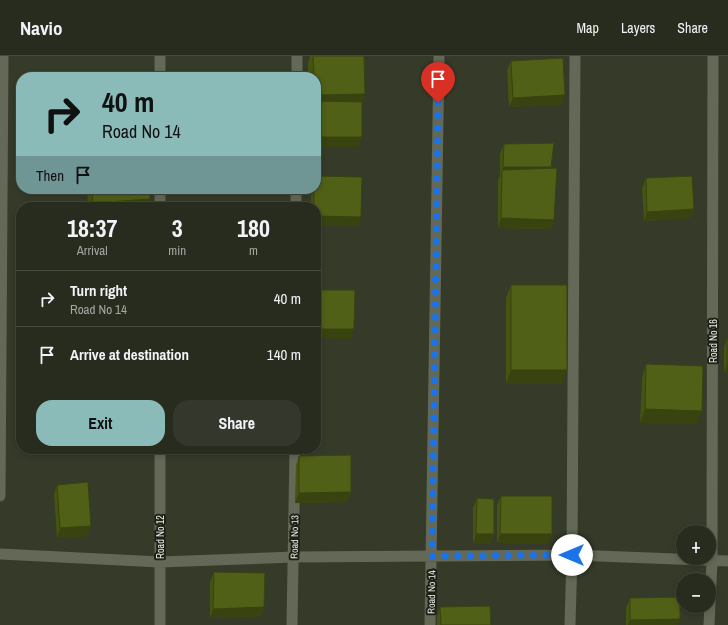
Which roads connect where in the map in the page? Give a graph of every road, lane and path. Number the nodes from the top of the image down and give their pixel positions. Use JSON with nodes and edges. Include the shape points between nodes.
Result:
{"nodes":[{"id":1,"x":3,"y":56,"type":"edge"},
{"id":2,"x":160,"y":56,"type":"edge"},
{"id":3,"x":297,"y":56,"type":"edge"},
{"id":4,"x":439,"y":56,"type":"edge"},
{"id":5,"x":575,"y":56,"type":"edge"},
{"id":6,"x":713,"y":56,"type":"edge"},
{"id":7,"x":160,"y":72,"type":"edge"},
{"id":8,"x":297,"y":72,"type":"edge"},
{"id":9,"x":160,"y":454,"type":"edge"},
{"id":10,"x":295,"y":454,"type":"edge"},
{"id":11,"x":0,"y":496,"type":"edge"},
{"id":12,"x":712,"y":525,"type":"edge"},
{"id":13,"x":0,"y":554,"type":"edge"},
{"id":14,"x":572,"y":555,"type":"junction"},
{"id":15,"x":432,"y":556,"type":"junction"},
{"id":16,"x":294,"y":557,"type":"junction"},
{"id":17,"x":676,"y":559,"type":"edge"},
{"id":18,"x":716,"y":561,"type":"edge"},
{"id":19,"x":728,"y":561,"type":"edge"},
{"id":20,"x":160,"y":562,"type":"junction"},
{"id":21,"x":712,"y":565,"type":"edge"},
{"id":22,"x":160,"y":625,"type":"edge"},
{"id":23,"x":292,"y":625,"type":"edge"},
{"id":24,"x":430,"y":625,"type":"edge"},
{"id":25,"x":570,"y":625,"type":"edge"},
{"id":26,"x":709,"y":625,"type":"edge"}],
"edges":[{"from":1,"to":11,"type":"street"},
{"from":2,"to":7,"type":"street"},
{"from":3,"to":8,"type":"street"},
{"from":4,"to":15,"type":"street","name":"Road No 14"},
{"from":5,"to":14,"type":"street"},
{"from":6,"to":12,"type":"street","name":"Road No 16"},
{"from":9,"to":20,"type":"street","name":"Road No 12"},
{"from":10,"to":16,"type":"street","name":"Road No 13"},
{"from":13,"to":20,"type":"street"},
{"from":14,"to":15,"type":"street"},
{"from":14,"to":17,"type":"street"},
{"from":14,"to":25,"type":"street"},
{"from":15,"to":16,"type":"street"},
{"from":15,"to":24,"type":"street","name":"Road No 14"},
{"from":16,"to":20,"type":"street"},
{"from":16,"to":23,"type":"street","name":"Road No 13"},
{"from":18,"to":19,"type":"street"},
{"from":20,"to":22,"type":"street","name":"Road No 12"},
{"from":21,"to":26,"type":"street","name":"Road No 16"}]}
